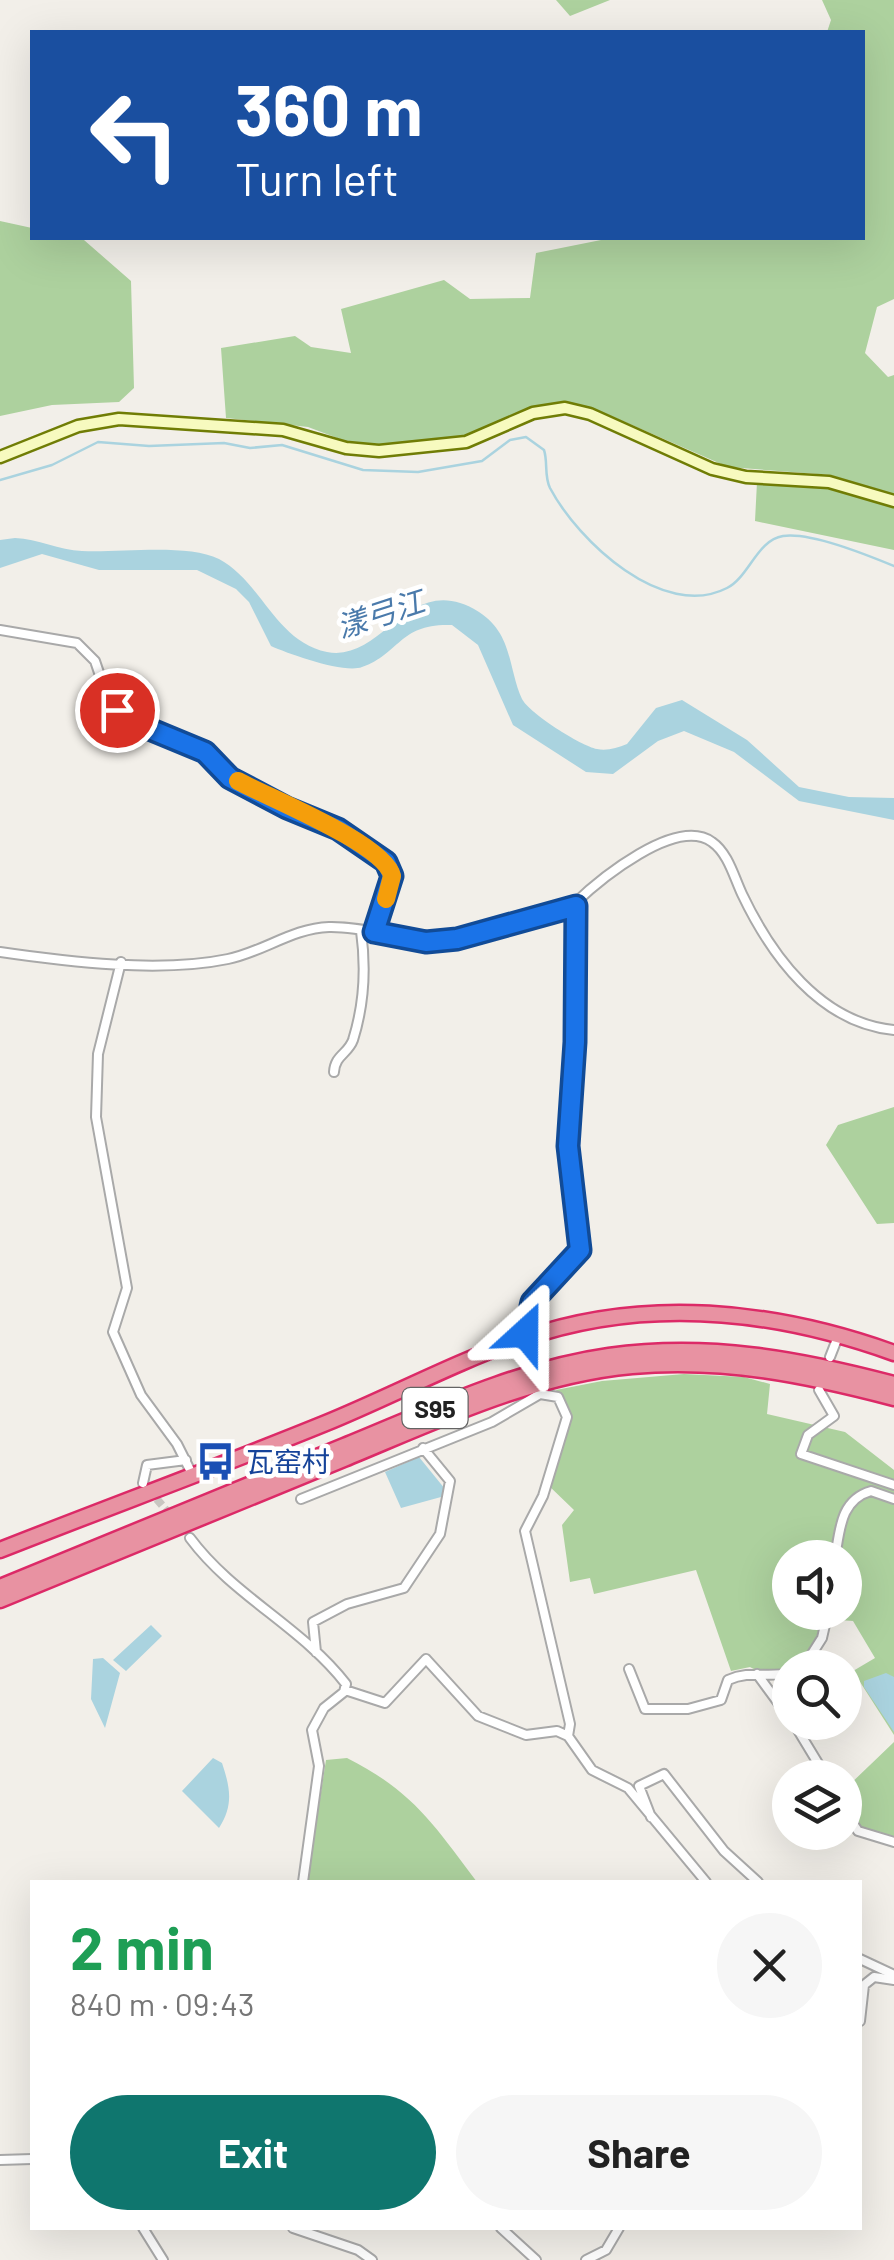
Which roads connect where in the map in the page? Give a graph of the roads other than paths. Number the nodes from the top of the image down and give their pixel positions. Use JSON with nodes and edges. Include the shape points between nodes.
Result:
{"nodes":[{"id":1,"x":0,"y":458,"type":"edge"},
{"id":2,"x":894,"y":500,"type":"edge"},
{"id":3,"x":0,"y":630,"type":"edge"},
{"id":4,"x":574,"y":904,"type":"junction"},
{"id":5,"x":361,"y":931,"type":"junction"},
{"id":6,"x":374,"y":932,"type":"junction"},
{"id":7,"x":0,"y":952,"type":"edge"},
{"id":8,"x":121,"y":962,"type":"junction"},
{"id":9,"x":894,"y":1030,"type":"edge"},
{"id":10,"x":334,"y":1072,"type":"dead end"},
{"id":11,"x":839,"y":1334,"type":"junction"},
{"id":12,"x":527,"y":1337,"type":"junction"},
{"id":13,"x":894,"y":1353,"type":"edge"},
{"id":14,"x":830,"y":1357,"type":"dead end"},
{"id":15,"x":894,"y":1384,"type":"edge"},
{"id":16,"x":818,"y":1390,"type":"dead end"},
{"id":17,"x":894,"y":1398,"type":"edge"},
{"id":18,"x":423,"y":1448,"type":"junction"},
{"id":19,"x":186,"y":1460,"type":"junction"},
{"id":20,"x":193,"y":1476,"type":"junction"},
{"id":21,"x":143,"y":1483,"type":"dead end"},
{"id":22,"x":894,"y":1485,"type":"edge"},
{"id":23,"x":302,"y":1499,"type":"dead end"},
{"id":24,"x":894,"y":1499,"type":"edge"},
{"id":25,"x":190,"y":1538,"type":"tunnel mouth"},
{"id":26,"x":839,"y":1540,"type":"edge"},
{"id":27,"x":0,"y":1550,"type":"edge"},
{"id":28,"x":0,"y":1587,"type":"edge"},
{"id":29,"x":0,"y":1600,"type":"edge"},
{"id":30,"x":316,"y":1652,"type":"junction"},
{"id":31,"x":630,"y":1669,"type":"dead end"},
{"id":32,"x":757,"y":1674,"type":"junction"},
{"id":33,"x":772,"y":1678,"type":"edge"},
{"id":34,"x":346,"y":1690,"type":"junction"},
{"id":35,"x":772,"y":1694,"type":"edge"},
{"id":36,"x":568,"y":1736,"type":"junction"},
{"id":37,"x":651,"y":1817,"type":"junction"},
{"id":38,"x":862,"y":1832,"type":"edge"},
{"id":39,"x":894,"y":1842,"type":"edge"},
{"id":40,"x":303,"y":1880,"type":"edge"},
{"id":41,"x":704,"y":1880,"type":"edge"},
{"id":42,"x":756,"y":1880,"type":"edge"},
{"id":43,"x":862,"y":1961,"type":"edge"},
{"id":44,"x":894,"y":1977,"type":"edge"},
{"id":45,"x":862,"y":2004,"type":"edge"},
{"id":46,"x":30,"y":2159,"type":"edge"},
{"id":47,"x":0,"y":2160,"type":"edge"},
{"id":48,"x":144,"y":2230,"type":"edge"},
{"id":49,"x":299,"y":2230,"type":"edge"},
{"id":50,"x":503,"y":2230,"type":"edge"},
{"id":51,"x":618,"y":2230,"type":"edge"},
{"id":52,"x":607,"y":2256,"type":"edge"},
{"id":53,"x":164,"y":2260,"type":"edge"},
{"id":54,"x":372,"y":2260,"type":"edge"},
{"id":55,"x":536,"y":2260,"type":"edge"},
{"id":56,"x":586,"y":2260,"type":"edge"}],
"edges":[{"from":1,"to":2,"type":"main road","via":[[78,426],[119,419],[284,430],[379,452],[466,442],[533,413],[565,408],[726,473],[830,482]]},
{"from":3,"to":6,"type":"street","via":[[74,642],[95,661],[117,710],[205,752],[230,778],[338,829],[386,862],[392,876]]},
{"from":4,"to":6,"type":"street","via":[[457,939],[426,942]]},
{"from":4,"to":9,"type":"street","via":[[608,871],[637,855],[685,836],[707,839],[724,855],[785,968],[844,1014]]},
{"from":4,"to":12,"type":"street","via":[[568,1146],[580,1250],[532,1302]]},
{"from":5,"to":6,"type":"street"},
{"from":5,"to":8,"type":"street","via":[[304,931],[246,955],[199,964]]},
{"from":5,"to":10,"type":"street","via":[[364,971],[356,1026]]},
{"from":7,"to":8,"type":"street"},
{"from":8,"to":19,"type":"street","via":[[98,1054],[96,1117],[127,1288],[112,1332],[141,1395]]},
{"from":11,"to":12,"type":"highway","via":[[766,1318],[684,1312],[588,1322]]},
{"from":11,"to":13,"type":"highway"},
{"from":11,"to":14,"type":"street"},
{"from":12,"to":20,"type":"highway"},
{"from":15,"to":28,"type":"highway","number":"S95","via":[[738,1352],[578,1362],[436,1408]]},
{"from":16,"to":22,"type":"street","via":[[834,1416],[808,1435],[801,1454]]},
{"from":17,"to":29,"type":"highway","number":"S95","via":[[738,1365],[632,1366],[580,1374],[438,1421]]},
{"from":18,"to":23,"type":"street"},
{"from":18,"to":30,"type":"street","via":[[450,1481],[437,1540],[404,1588],[313,1622]]},
{"from":18,"to":36,"type":"street","via":[[496,1420],[540,1394],[556,1396],[563,1406],[566,1417],[543,1496],[525,1531]]},
{"from":19,"to":20,"type":"street"},
{"from":19,"to":21,"type":"street","via":[[149,1464]]},
{"from":20,"to":27,"type":"highway"},
{"from":24,"to":26,"type":"street","via":[[871,1491],[849,1504]]},
{"from":25,"to":30,"type":"street","via":[[229,1581]]},
{"from":30,"to":34,"type":"street"},
{"from":31,"to":32,"type":"street","via":[[645,1709],[688,1709],[721,1700],[728,1680]]},
{"from":32,"to":33,"type":"street"},
{"from":32,"to":35,"type":"street"},
{"from":34,"to":36,"type":"street","via":[[385,1703],[426,1659],[478,1716],[526,1735]]},
{"from":34,"to":40,"type":"street","via":[[324,1708],[312,1730],[319,1766]]},
{"from":36,"to":37,"type":"street","via":[[592,1770],[621,1782]]},
{"from":37,"to":41,"type":"street"},
{"from":37,"to":42,"type":"street","via":[[639,1786],[664,1774],[724,1851]]},
{"from":38,"to":39,"type":"street"},
{"from":43,"to":44,"type":"street"},
{"from":44,"to":45,"type":"street","via":[[874,1977],[864,1985]]},
{"from":46,"to":47,"type":"street"},
{"from":48,"to":53,"type":"street"},
{"from":49,"to":54,"type":"street"},
{"from":50,"to":55,"type":"street"},
{"from":51,"to":52,"type":"street"},
{"from":52,"to":56,"type":"street"}]}
